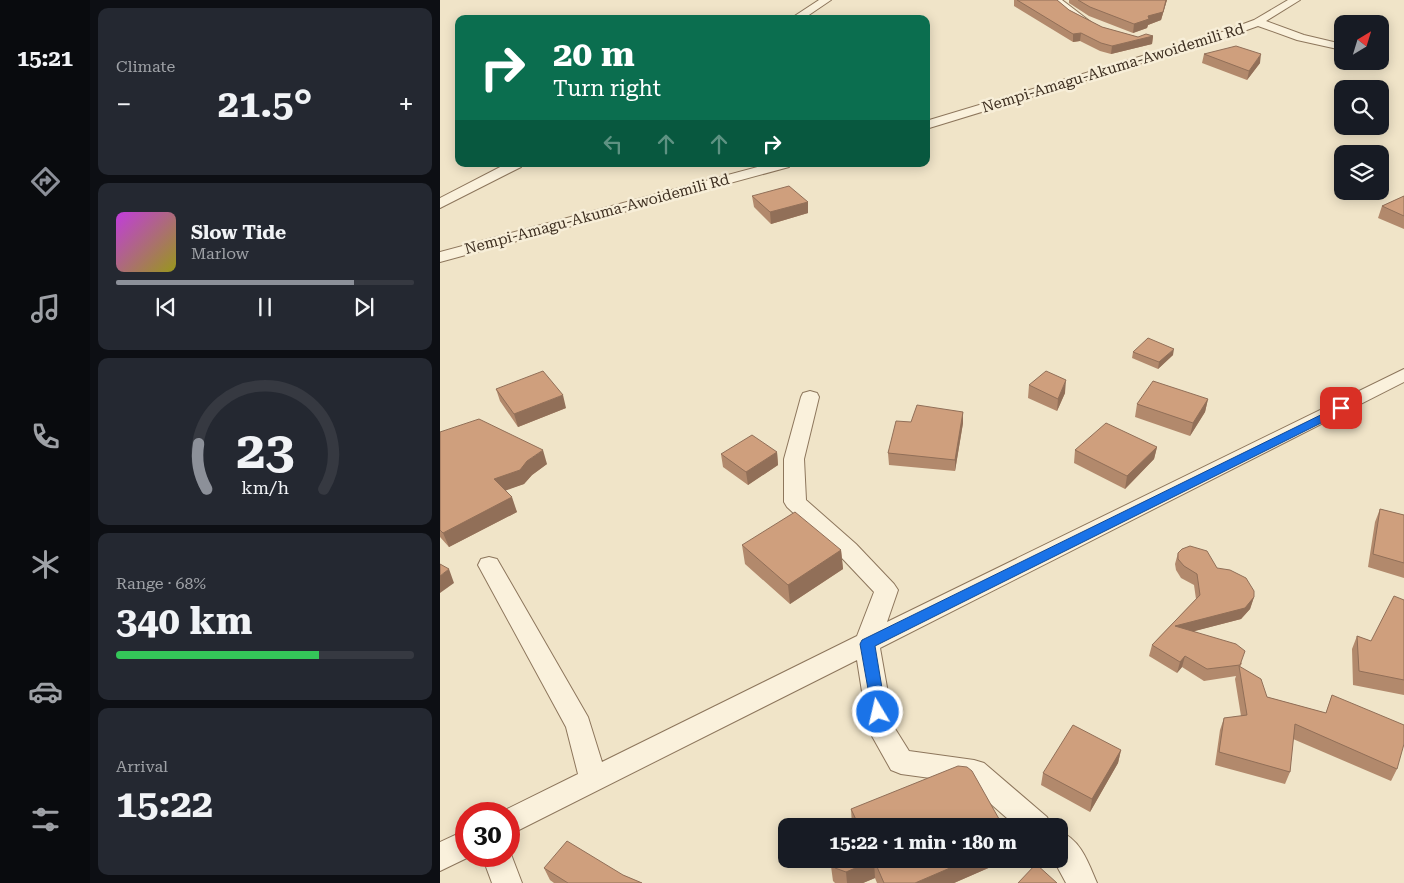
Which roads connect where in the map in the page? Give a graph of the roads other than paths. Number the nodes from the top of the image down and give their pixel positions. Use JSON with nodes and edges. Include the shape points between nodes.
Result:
{"nodes":[{"id":1,"x":826,"y":0,"type":"edge"},
{"id":2,"x":1056,"y":0,"type":"edge"},
{"id":3,"x":1294,"y":0,"type":"edge"},
{"id":4,"x":802,"y":15,"type":"edge"},
{"id":5,"x":1258,"y":22,"type":"junction"},
{"id":6,"x":1096,"y":27,"type":"edge"},
{"id":7,"x":1166,"y":42,"type":"dead end"},
{"id":8,"x":1334,"y":45,"type":"edge"},
{"id":9,"x":1184,"y":47,"type":"junction"},
{"id":10,"x":930,"y":124,"type":"edge"},
{"id":11,"x":510,"y":167,"type":"edge"},
{"id":12,"x":773,"y":167,"type":"edge"},
{"id":13,"x":440,"y":204,"type":"edge"},
{"id":14,"x":440,"y":257,"type":"edge"},
{"id":15,"x":1404,"y":375,"type":"edge"},
{"id":16,"x":810,"y":397,"type":"dead end"},
{"id":17,"x":489,"y":565,"type":"dead end"},
{"id":18,"x":867,"y":644,"type":"junction"},
{"id":19,"x":593,"y":780,"type":"junction"},
{"id":20,"x":520,"y":816,"type":"edge"},
{"id":21,"x":1028,"y":818,"type":"edge"},
{"id":22,"x":455,"y":850,"type":"edge"},
{"id":23,"x":1068,"y":855,"type":"edge"},
{"id":24,"x":440,"y":857,"type":"edge"},
{"id":25,"x":501,"y":867,"type":"edge"},
{"id":26,"x":508,"y":883,"type":"edge"},
{"id":27,"x":1082,"y":883,"type":"edge"}],
"edges":[{"from":1,"to":4,"type":"street"},
{"from":2,"to":6,"type":"street","via":[[1074,16]]},
{"from":3,"to":5,"type":"street","name":"Nempi-Amagu-Akuma-Awoidemili Rd"},
{"from":5,"to":8,"type":"street","via":[[1301,38]]},
{"from":5,"to":9,"type":"street","name":"Nempi-Amagu-Akuma-Awoidemili Rd"},
{"from":7,"to":9,"type":"street"},
{"from":9,"to":10,"type":"street","name":"Nempi-Amagu-Akuma-Awoidemili Rd"},
{"from":11,"to":13,"type":"street"},
{"from":12,"to":14,"type":"street","name":"Nempi-Amagu-Akuma-Awoidemili Rd"},
{"from":15,"to":18,"type":"street"},
{"from":16,"to":18,"type":"street","via":[[794,459],[794,502],[848,550],[886,590]]},
{"from":17,"to":19,"type":"street","via":[[579,725]]},
{"from":18,"to":19,"type":"street"},
{"from":18,"to":21,"type":"street","via":[[881,729],[901,762],[974,772]]},
{"from":19,"to":20,"type":"street"},
{"from":22,"to":24,"type":"street"},
{"from":23,"to":27,"type":"street"},
{"from":25,"to":26,"type":"street"}]}
